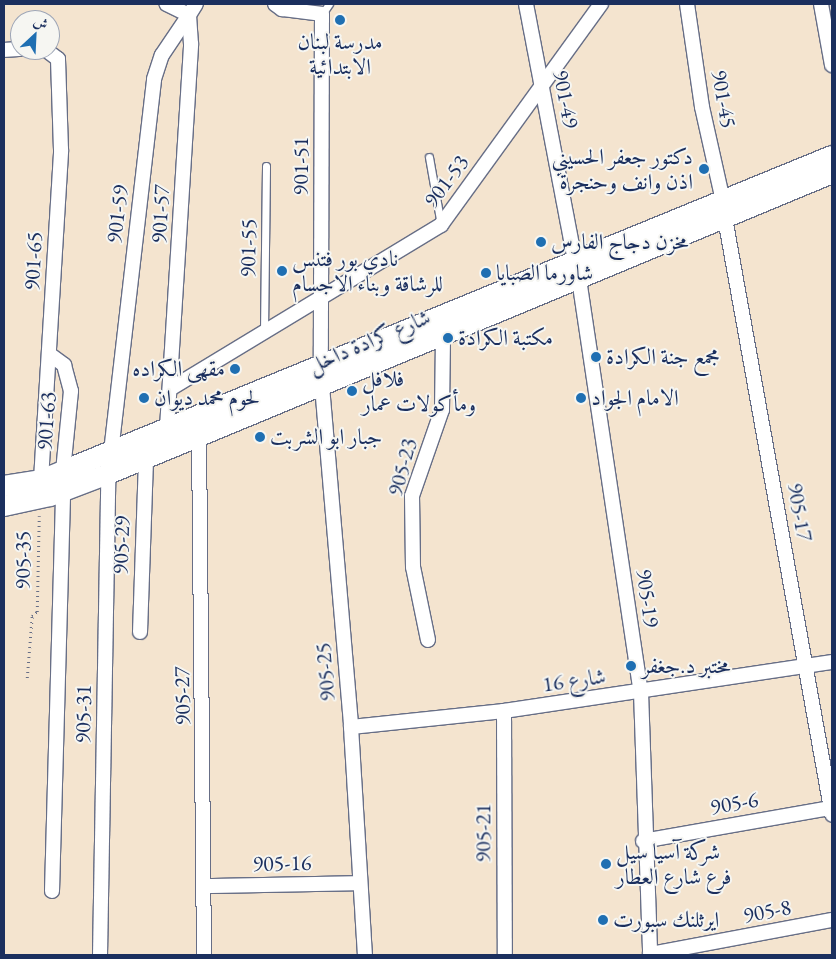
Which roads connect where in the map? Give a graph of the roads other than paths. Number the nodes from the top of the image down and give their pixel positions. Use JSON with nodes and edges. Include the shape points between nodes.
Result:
{"nodes":[{"id":1,"x":166,"y":4,"type":"edge"},
{"id":2,"x":275,"y":4,"type":"edge"},
{"id":3,"x":526,"y":4,"type":"edge"},
{"id":4,"x":600,"y":4,"type":"edge"},
{"id":5,"x":687,"y":4,"type":"edge"},
{"id":6,"x":821,"y":4,"type":"edge"},
{"id":7,"x":326,"y":9,"type":"edge"},
{"id":8,"x":192,"y":10,"type":"edge"},
{"id":9,"x":58,"y":60,"type":"edge"},
{"id":10,"x":832,"y":65,"type":"edge"},
{"id":11,"x":542,"y":88,"type":"junction"},
{"id":12,"x":832,"y":156,"type":"edge"},
{"id":13,"x":428,"y":157,"type":"dead end"},
{"id":14,"x":266,"y":166,"type":"dead end"},
{"id":15,"x":832,"y":173,"type":"edge"},
{"id":16,"x":724,"y":210,"type":"junction"},
{"id":17,"x":441,"y":225,"type":"junction"},
{"id":18,"x":577,"y":270,"type":"junction"},
{"id":19,"x":323,"y":294,"type":"junction"},
{"id":20,"x":264,"y":330,"type":"junction"},
{"id":21,"x":443,"y":336,"type":"junction"},
{"id":22,"x":49,"y":354,"type":"junction"},
{"id":23,"x":322,"y":377,"type":"junction"},
{"id":24,"x":170,"y":389,"type":"junction"},
{"id":25,"x":168,"y":428,"type":"junction"},
{"id":26,"x":199,"y":436,"type":"junction"},
{"id":27,"x":110,"y":452,"type":"junction"},
{"id":28,"x":146,"y":458,"type":"junction"},
{"id":29,"x":63,"y":471,"type":"junction"},
{"id":30,"x":108,"y":474,"type":"junction"},
{"id":31,"x":41,"y":480,"type":"junction"},
{"id":32,"x":4,"y":486,"type":"edge"},
{"id":33,"x":63,"y":491,"type":"junction"},
{"id":34,"x":4,"y":506,"type":"edge"},
{"id":35,"x":140,"y":632,"type":"dead end"},
{"id":36,"x":428,"y":640,"type":"dead end"},
{"id":37,"x":832,"y":662,"type":"edge"},
{"id":38,"x":807,"y":667,"type":"junction"},
{"id":39,"x":641,"y":692,"type":"junction"},
{"id":40,"x":504,"y":711,"type":"junction"},
{"id":41,"x":351,"y":727,"type":"junction"},
{"id":42,"x":832,"y":811,"type":"edge"},
{"id":43,"x":643,"y":841,"type":"junction"},
{"id":44,"x":360,"y":883,"type":"junction"},
{"id":45,"x":206,"y":886,"type":"junction"},
{"id":46,"x":52,"y":891,"type":"dead end"},
{"id":47,"x":832,"y":920,"type":"edge"},
{"id":48,"x":100,"y":955,"type":"edge"},
{"id":49,"x":204,"y":955,"type":"edge"},
{"id":50,"x":365,"y":955,"type":"edge"},
{"id":51,"x":505,"y":955,"type":"edge"},
{"id":52,"x":650,"y":955,"type":"edge"}],
"edges":[{"from":1,"to":8,"type":"street"},
{"from":2,"to":7,"type":"street","name":"901-51","via":[[282,9]]},
{"from":3,"to":11,"type":"street","name":"901-49"},
{"from":4,"to":11,"type":"street","name":"901-53"},
{"from":5,"to":16,"type":"street","name":"901-45","via":[[702,107]]},
{"from":6,"to":10,"type":"street"},
{"from":7,"to":19,"type":"street","name":"901-51"},
{"from":8,"to":24,"type":"street","name":"901-57"},
{"from":8,"to":27,"type":"street","name":"901-59","via":[[162,55],[154,79]]},
{"from":9,"to":22,"type":"street","name":"901-65","via":[[61,150]]},
{"from":11,"to":17,"type":"street","name":"901-53"},
{"from":11,"to":18,"type":"street","name":"901-49"},
{"from":12,"to":16,"type":"main road","name":"شارع كرادة داخل"},
{"from":13,"to":17,"type":"lane"},
{"from":14,"to":20,"type":"lane","name":"901-55"},
{"from":15,"to":16,"type":"main road","name":"شارع كرادة داخل"},
{"from":16,"to":18,"type":"main road","name":"شارع كرادة داخل"},
{"from":16,"to":38,"type":"street","name":"905-17"},
{"from":17,"to":19,"type":"street","name":"901-53"},
{"from":18,"to":21,"type":"main road","name":"شارع كرادة داخل"},
{"from":18,"to":23,"type":"main road","name":"شارع كرادة داخل"},
{"from":18,"to":39,"type":"street","name":"905-19"},
{"from":19,"to":20,"type":"street","name":"901-53"},
{"from":19,"to":23,"type":"street","name":"901-51"},
{"from":20,"to":24,"type":"street","name":"901-53"},
{"from":21,"to":23,"type":"main road","name":"شارع كرادة داخل"},
{"from":21,"to":36,"type":"street","name":"905-23","via":[[442,410],[412,496],[413,567]]},
{"from":22,"to":29,"type":"street","name":"901-63","via":[[64,365],[71,391]]},
{"from":22,"to":31,"type":"street","name":"901-65"},
{"from":23,"to":25,"type":"main road","name":"شارع كرادة داخل"},
{"from":23,"to":26,"type":"main road","name":"شارع كرادة داخل"},
{"from":23,"to":41,"type":"street","name":"905-25"},
{"from":24,"to":25,"type":"street","name":"901-57"},
{"from":25,"to":27,"type":"main road","name":"شارع كرادة داخل"},
{"from":26,"to":28,"type":"main road","name":"شارع كرادة داخل"},
{"from":26,"to":45,"type":"street","name":"905-27"},
{"from":27,"to":29,"type":"main road","name":"شارع كرادة داخل"},
{"from":28,"to":30,"type":"main road","name":"شارع كرادة داخل"},
{"from":28,"to":35,"type":"street","name":"905-29"},
{"from":29,"to":31,"type":"main road","name":"شارع كرادة داخل"},
{"from":30,"to":33,"type":"main road","name":"شارع كرادة داخل"},
{"from":30,"to":48,"type":"street","name":"905-31"},
{"from":31,"to":32,"type":"main road","name":"شارع كرادة داخل"},
{"from":33,"to":34,"type":"main road","name":"شارع كرادة داخل"},
{"from":33,"to":46,"type":"street","name":"905-31"},
{"from":37,"to":38,"type":"street","name":"شارع 16"},
{"from":38,"to":39,"type":"street","name":"شارع 16"},
{"from":38,"to":42,"type":"street","name":"905-17"},
{"from":39,"to":40,"type":"street","name":"شارع 16"},
{"from":39,"to":43,"type":"street","name":"905-19"},
{"from":40,"to":41,"type":"street","name":"شارع 16"},
{"from":40,"to":51,"type":"street","name":"905-21"},
{"from":41,"to":44,"type":"street","name":"905-25"},
{"from":42,"to":43,"type":"street","name":"905-6"},
{"from":43,"to":52,"type":"street","name":"905-19"},
{"from":44,"to":45,"type":"street","name":"905-16"},
{"from":44,"to":50,"type":"street","name":"905-25"},
{"from":45,"to":49,"type":"street","name":"905-27"},
{"from":47,"to":52,"type":"street","name":"905-8"}]}
